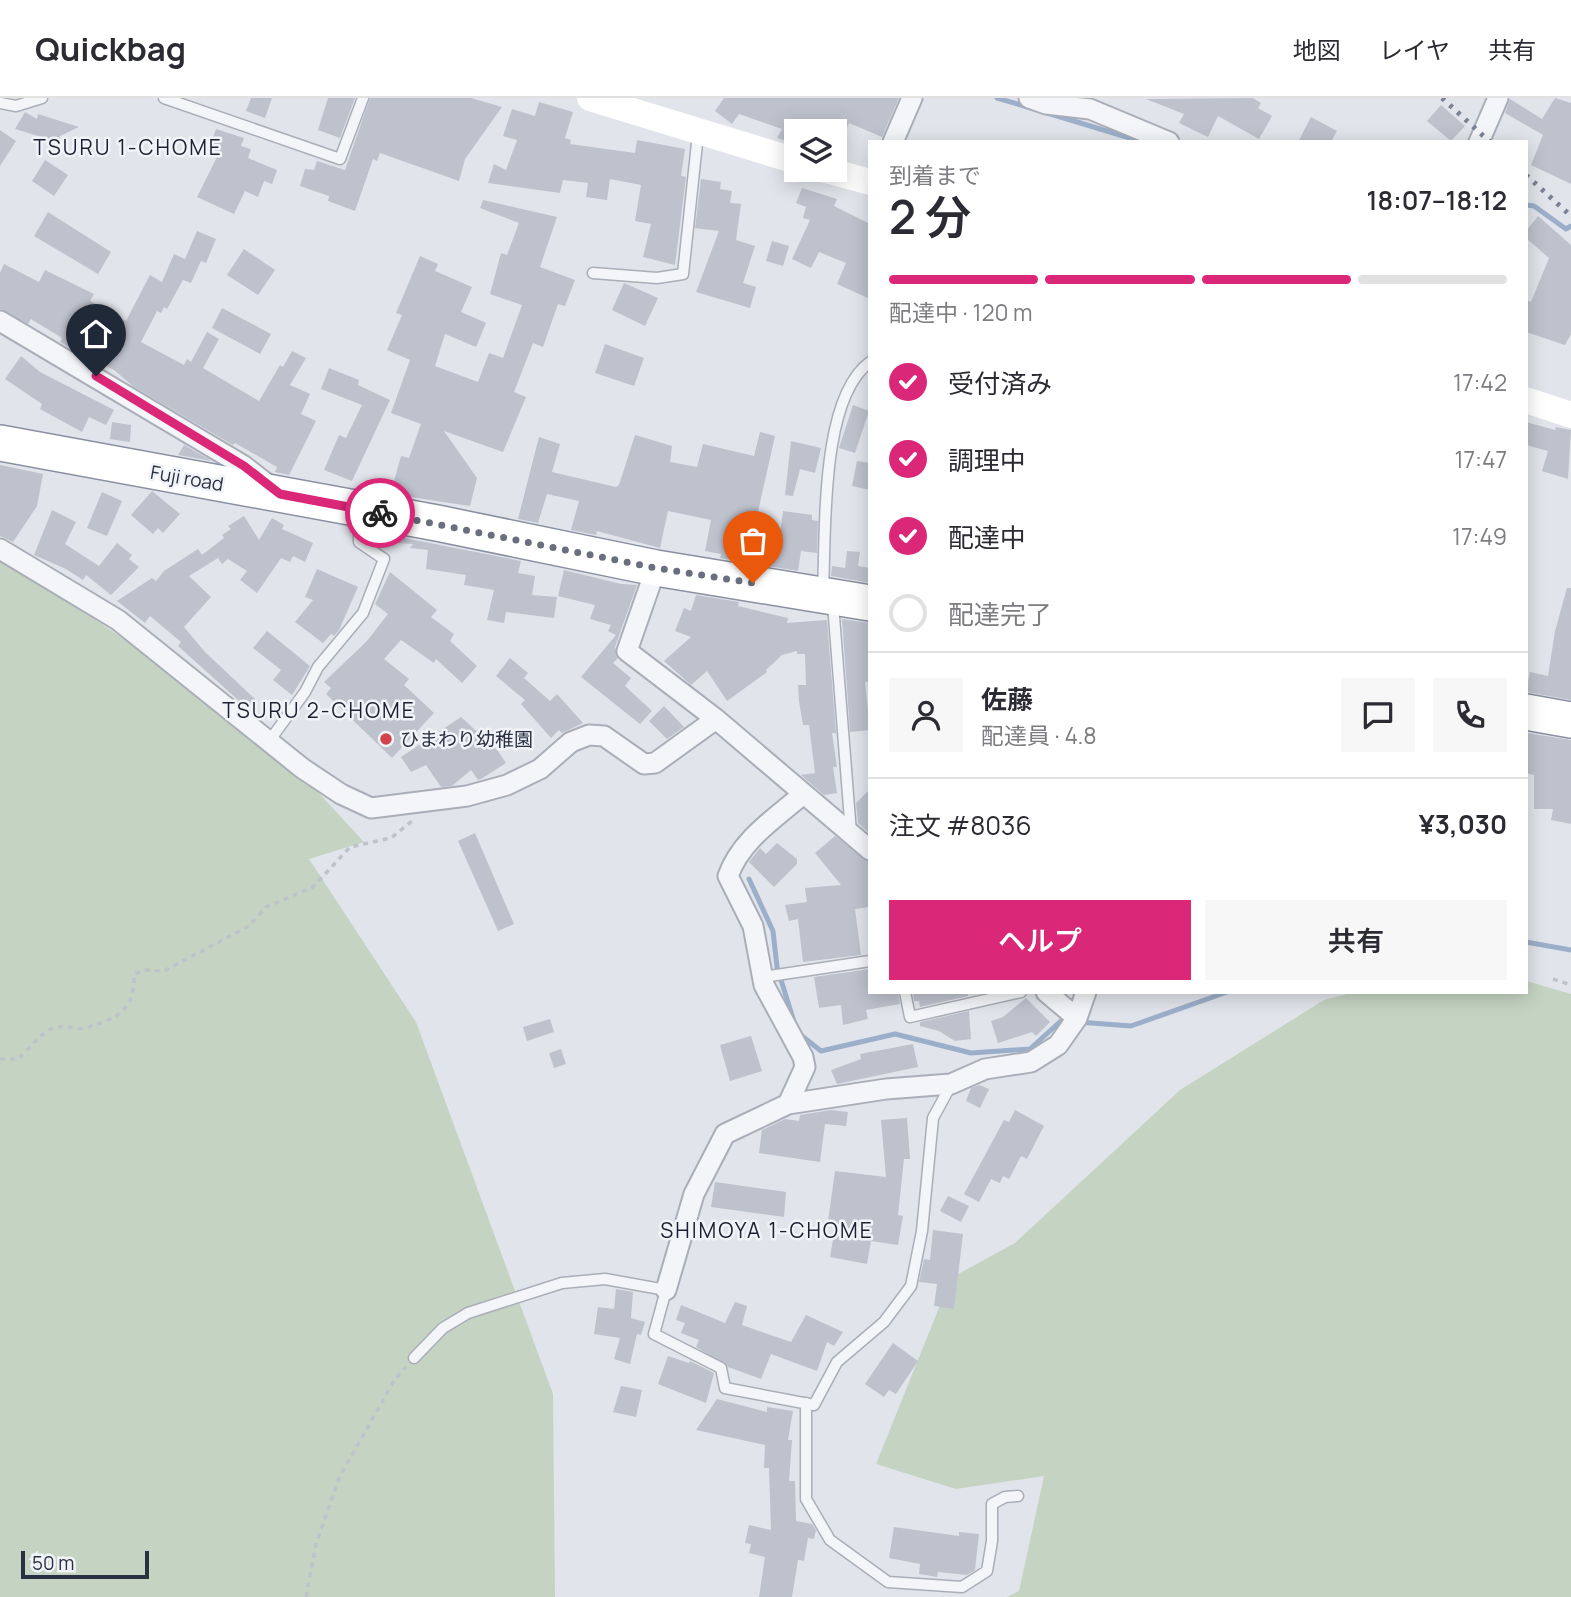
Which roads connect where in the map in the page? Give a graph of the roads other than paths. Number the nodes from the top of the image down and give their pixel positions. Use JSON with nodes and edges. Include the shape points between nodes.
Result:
{"nodes":[{"id":1,"x":42,"y":98,"type":"edge"},
{"id":2,"x":164,"y":98,"type":"edge"},
{"id":3,"x":363,"y":98,"type":"edge"},
{"id":4,"x":590,"y":98,"type":"edge"},
{"id":5,"x":912,"y":98,"type":"edge"},
{"id":6,"x":1029,"y":98,"type":"edge"},
{"id":7,"x":1498,"y":98,"type":"edge"},
{"id":8,"x":0,"y":103,"type":"edge"},
{"id":9,"x":626,"y":103,"type":"edge"},
{"id":10,"x":698,"y":133,"type":"junction"},
{"id":11,"x":894,"y":140,"type":"edge"},
{"id":12,"x":1164,"y":140,"type":"edge"},
{"id":13,"x":1480,"y":140,"type":"edge"},
{"id":14,"x":784,"y":158,"type":"edge"},
{"id":15,"x":847,"y":176,"type":"edge"},
{"id":16,"x":868,"y":181,"type":"edge"},
{"id":17,"x":593,"y":273,"type":"dead end"},
{"id":18,"x":0,"y":321,"type":"edge"},
{"id":19,"x":868,"y":364,"type":"edge"},
{"id":20,"x":1528,"y":401,"type":"edge"},
{"id":21,"x":1571,"y":415,"type":"edge"},
{"id":22,"x":0,"y":443,"type":"edge"},
{"id":23,"x":280,"y":494,"type":"junction"},
{"id":24,"x":359,"y":509,"type":"junction"},
{"id":25,"x":0,"y":550,"type":"edge"},
{"id":26,"x":656,"y":568,"type":"junction"},
{"id":27,"x":828,"y":595,"type":"junction"},
{"id":28,"x":868,"y":603,"type":"edge"},
{"id":29,"x":1528,"y":712,"type":"edge"},
{"id":30,"x":716,"y":719,"type":"junction"},
{"id":31,"x":1571,"y":719,"type":"edge"},
{"id":32,"x":270,"y":740,"type":"junction"},
{"id":33,"x":802,"y":795,"type":"junction"},
{"id":34,"x":851,"y":836,"type":"junction"},
{"id":35,"x":868,"y":849,"type":"edge"},
{"id":36,"x":868,"y":961,"type":"edge"},
{"id":37,"x":762,"y":977,"type":"junction"},
{"id":38,"x":905,"y":994,"type":"edge"},
{"id":39,"x":1012,"y":994,"type":"edge"},
{"id":40,"x":1048,"y":994,"type":"edge"},
{"id":41,"x":1085,"y":994,"type":"edge"},
{"id":42,"x":1077,"y":1018,"type":"junction"},
{"id":43,"x":951,"y":1084,"type":"junction"},
{"id":44,"x":788,"y":1104,"type":"junction"},
{"id":45,"x":666,"y":1290,"type":"junction"},
{"id":46,"x":414,"y":1358,"type":"road end"},
{"id":47,"x":806,"y":1404,"type":"junction"},
{"id":48,"x":1018,"y":1496,"type":"dead end"}],
"edges":[{"from":1,"to":8,"type":"lane","via":[[16,106]]},
{"from":2,"to":3,"type":"lane","via":[[340,159]]},
{"from":4,"to":9,"type":"street"},
{"from":5,"to":11,"type":"street"},
{"from":6,"to":12,"type":"street","via":[[1090,109]]},
{"from":7,"to":13,"type":"street"},
{"from":9,"to":10,"type":"street"},
{"from":10,"to":14,"type":"street"},
{"from":10,"to":17,"type":"lane","via":[[683,274],[657,278]]},
{"from":15,"to":16,"type":"street"},
{"from":18,"to":23,"type":"street","via":[[244,466]]},
{"from":19,"to":27,"type":"lane","via":[[855,376],[834,427],[829,464]]},
{"from":20,"to":21,"type":"street"},
{"from":22,"to":23,"type":"highway","name":"Fuji road"},
{"from":23,"to":24,"type":"highway","name":"Fuji road"},
{"from":24,"to":26,"type":"highway","name":"Fuji road"},
{"from":24,"to":32,"type":"lane","via":[[359,542],[384,559],[363,612],[318,667]]},
{"from":25,"to":32,"type":"street","via":[[118,620]]},
{"from":26,"to":27,"type":"highway","name":"Fuji road"},
{"from":26,"to":30,"type":"street","via":[[627,651]]},
{"from":27,"to":28,"type":"highway","name":"Fuji road"},
{"from":27,"to":34,"type":"lane"},
{"from":29,"to":31,"type":"highway"},
{"from":30,"to":32,"type":"street","via":[[655,763],[644,764],[604,736],[589,736],[571,742],[540,769],[507,785],[467,796],[371,808],[312,775]]},
{"from":30,"to":33,"type":"street"},
{"from":33,"to":34,"type":"street"},
{"from":33,"to":37,"type":"street","via":[[750,839],[728,876],[753,926]]},
{"from":34,"to":35,"type":"street"},
{"from":36,"to":37,"type":"lane"},
{"from":37,"to":44,"type":"street","via":[[805,1067]]},
{"from":38,"to":39,"type":"lane","via":[[909,1017]]},
{"from":40,"to":42,"type":"street"},
{"from":41,"to":42,"type":"street"},
{"from":42,"to":43,"type":"street","via":[[1058,1045],[1031,1062],[985,1069]]},
{"from":43,"to":44,"type":"street"},
{"from":43,"to":47,"type":"lane","via":[[933,1118],[922,1231],[911,1286],[884,1322],[837,1362],[814,1405]]},
{"from":44,"to":45,"type":"street","via":[[725,1133],[694,1194]]},
{"from":45,"to":46,"type":"lane","via":[[605,1279],[562,1283],[468,1313],[443,1328]]},
{"from":45,"to":47,"type":"lane","via":[[654,1334],[721,1368],[725,1388]]},
{"from":47,"to":48,"type":"lane","via":[[806,1499],[830,1540],[888,1582],[962,1587],[987,1571],[992,1504]]}]}
